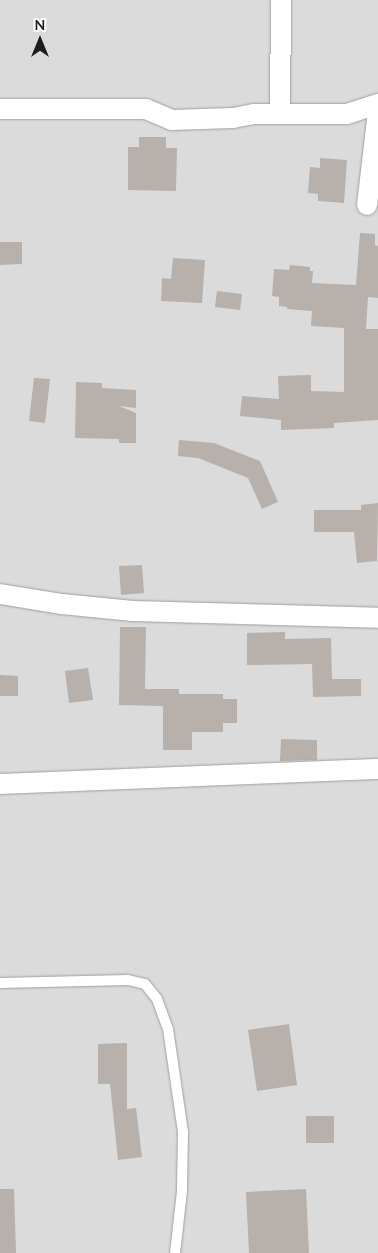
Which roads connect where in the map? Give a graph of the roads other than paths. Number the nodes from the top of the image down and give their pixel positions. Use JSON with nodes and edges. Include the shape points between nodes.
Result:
{"nodes":[{"id":1,"x":281,"y":0,"type":"edge"},
{"id":2,"x":378,"y":104,"type":"edge"},
{"id":3,"x":0,"y":109,"type":"edge"},
{"id":4,"x":378,"y":112,"type":"edge"},
{"id":5,"x":280,"y":114,"type":"junction"},
{"id":6,"x":367,"y":205,"type":"dead end"},
{"id":7,"x":0,"y":594,"type":"edge"},
{"id":8,"x":378,"y":618,"type":"edge"},
{"id":9,"x":378,"y":769,"type":"edge"},
{"id":10,"x":0,"y":784,"type":"edge"},
{"id":11,"x":0,"y":983,"type":"edge"},
{"id":12,"x":175,"y":1253,"type":"edge"}],
"edges":[{"from":1,"to":5,"type":"street"},
{"from":2,"to":5,"type":"street","via":[[347,114]]},
{"from":3,"to":5,"type":"street","via":[[146,109],[172,120]]},
{"from":4,"to":6,"type":"street"},
{"from":7,"to":8,"type":"street","via":[[133,611]]},
{"from":9,"to":10,"type":"street"},
{"from":11,"to":12,"type":"lane","via":[[128,980],[145,984],[157,999],[168,1029],[183,1132],[182,1191]]}]}
